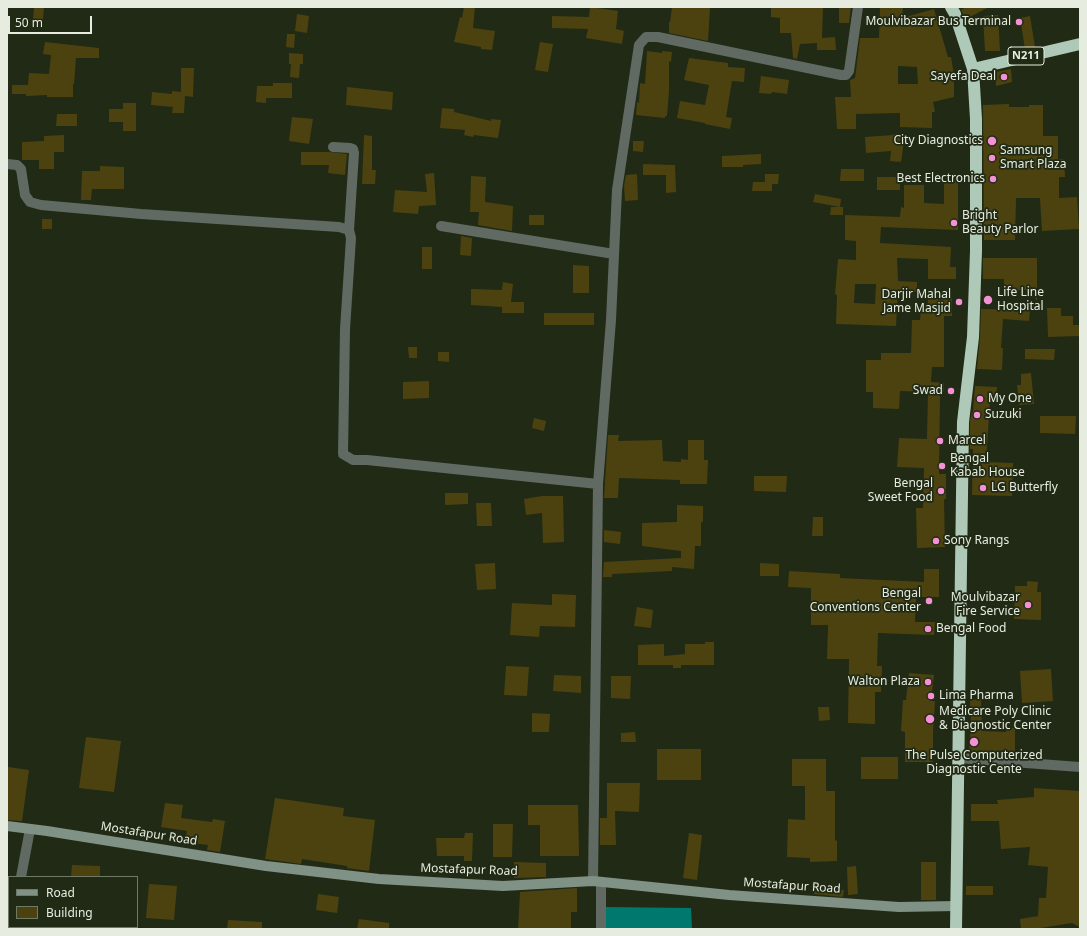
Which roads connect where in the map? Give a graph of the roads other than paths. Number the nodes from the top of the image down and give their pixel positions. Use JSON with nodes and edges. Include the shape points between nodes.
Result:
{"nodes":[{"id":1,"x":858,"y":7,"type":"edge"},
{"id":2,"x":951,"y":7,"type":"edge"},
{"id":3,"x":1080,"y":44,"type":"edge"},
{"id":4,"x":973,"y":68,"type":"junction"},
{"id":5,"x":333,"y":147,"type":"dead end"},
{"id":6,"x":7,"y":164,"type":"edge"},
{"id":7,"x":441,"y":226,"type":"dead end"},
{"id":8,"x":349,"y":230,"type":"junction"},
{"id":9,"x":614,"y":254,"type":"junction"},
{"id":10,"x":598,"y":484,"type":"junction"},
{"id":11,"x":958,"y":758,"type":"junction"},
{"id":12,"x":1080,"y":767,"type":"edge"},
{"id":13,"x":7,"y":826,"type":"edge"},
{"id":14,"x":30,"y":829,"type":"junction"},
{"id":15,"x":21,"y":876,"type":"edge"},
{"id":16,"x":597,"y":882,"type":"junction"},
{"id":17,"x":956,"y":906,"type":"junction"},
{"id":18,"x":601,"y":929,"type":"edge"},
{"id":19,"x":956,"y":929,"type":"edge"}],
"edges":[{"from":1,"to":9,"type":"street","via":[[849,71],[846,75],[658,37],[646,37],[639,45],[617,190]]},
{"from":2,"to":4,"type":"highway"},
{"from":3,"to":4,"type":"highway","number":"N211"},
{"from":4,"to":11,"type":"highway","via":[[976,119],[976,251],[973,337],[963,422]]},
{"from":5,"to":8,"type":"street","via":[[350,148],[354,153]]},
{"from":6,"to":8,"type":"street","via":[[17,165],[21,169],[25,195],[30,202],[41,205],[339,227]]},
{"from":7,"to":9,"type":"street"},
{"from":8,"to":10,"type":"street","via":[[351,238],[345,329],[343,454],[353,460]]},
{"from":9,"to":10,"type":"street"},
{"from":10,"to":16,"type":"street"},
{"from":11,"to":12,"type":"street"},
{"from":11,"to":17,"type":"highway"},
{"from":13,"to":14,"type":"street","name":"Mostafapur Road"},
{"from":14,"to":15,"type":"street"},
{"from":14,"to":16,"type":"street","name":"Mostafapur Road","via":[[266,866],[379,879],[503,886]]},
{"from":16,"to":17,"type":"street","name":"Mostafapur Road","via":[[729,895],[891,906]]},
{"from":16,"to":18,"type":"street"},
{"from":17,"to":19,"type":"highway"}]}
